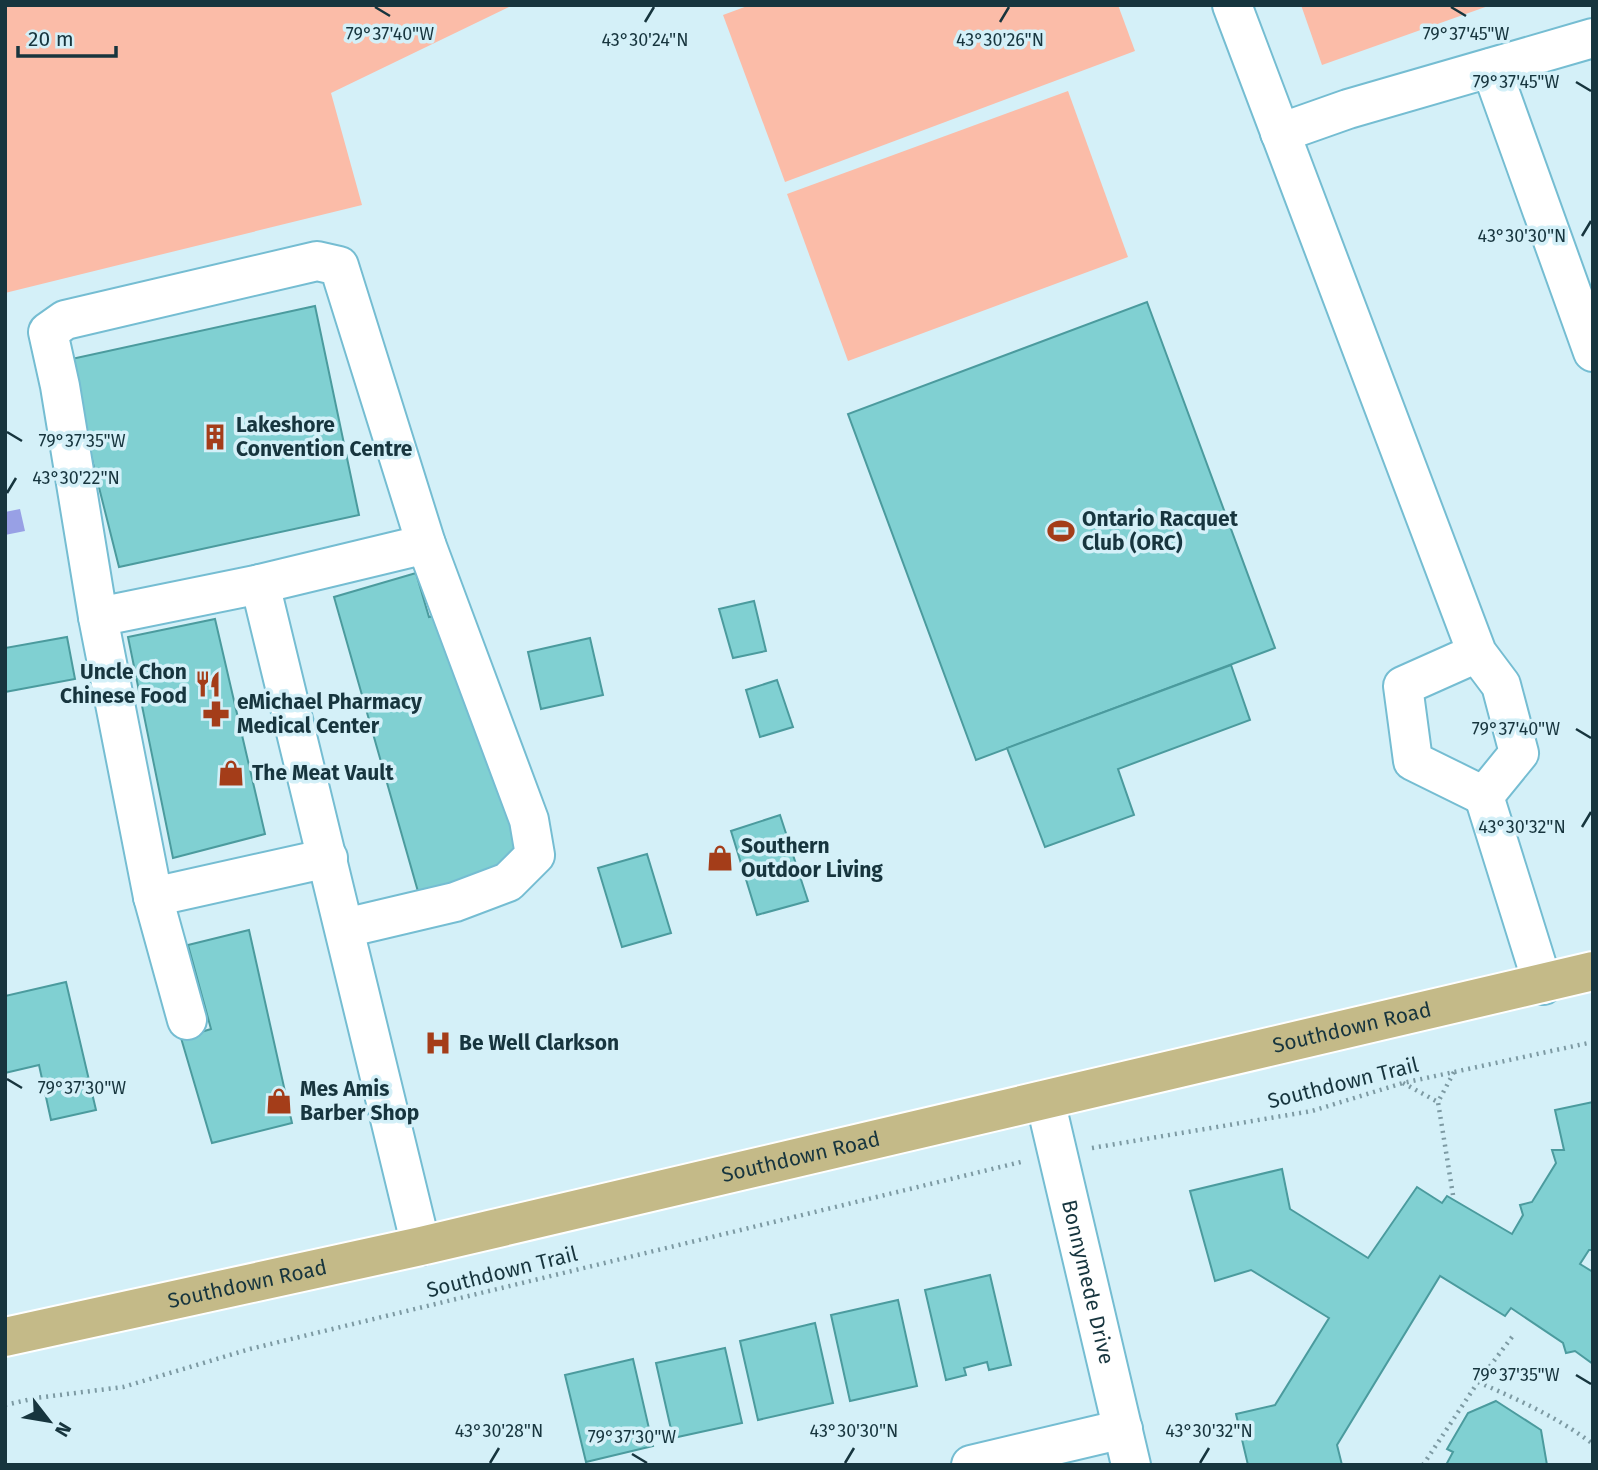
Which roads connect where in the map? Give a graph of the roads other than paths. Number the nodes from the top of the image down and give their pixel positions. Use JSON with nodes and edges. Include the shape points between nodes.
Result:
{"nodes":[{"id":1,"x":1233,"y":5,"type":"edge"},
{"id":2,"x":1593,"y":38,"type":"edge"},
{"id":3,"x":1492,"y":68,"type":"junction"},
{"id":4,"x":1280,"y":133,"type":"junction"},
{"id":5,"x":1593,"y":352,"type":"edge"},
{"id":6,"x":426,"y":544,"type":"junction"},
{"id":7,"x":260,"y":584,"type":"junction"},
{"id":8,"x":97,"y":617,"type":"junction"},
{"id":9,"x":1477,"y":653,"type":"junction"},
{"id":10,"x":1484,"y":796,"type":"junction"},
{"id":11,"x":328,"y":858,"type":"junction"},
{"id":12,"x":153,"y":897,"type":"junction"},
{"id":13,"x":345,"y":928,"type":"junction"},
{"id":14,"x":1593,"y":971,"type":"edge"},
{"id":15,"x":1543,"y":985,"type":"junction"},
{"id":16,"x":187,"y":1020,"type":"dead end"},
{"id":17,"x":1045,"y":1100,"type":"junction"},
{"id":18,"x":421,"y":1246,"type":"junction"},
{"id":19,"x":5,"y":1337,"type":"edge"},
{"id":20,"x":1127,"y":1447,"type":"edge"},
{"id":21,"x":971,"y":1465,"type":"edge"}],
"edges":[{"from":1,"to":4,"type":"street"},
{"from":2,"to":3,"type":"street"},
{"from":3,"to":4,"type":"street"},
{"from":3,"to":5,"type":"street"},
{"from":4,"to":9,"type":"street"},
{"from":6,"to":7,"type":"street"},
{"from":6,"to":8,"type":"street","via":[[339,266],[317,261],[65,320],[48,332]]},
{"from":6,"to":13,"type":"street","via":[[529,820],[535,855],[508,882],[455,902]]},
{"from":7,"to":8,"type":"street"},
{"from":7,"to":11,"type":"street"},
{"from":8,"to":12,"type":"street"},
{"from":9,"to":10,"type":"street","via":[[1501,685],[1519,753]]},
{"from":9,"to":10,"type":"street","via":[[1403,686],[1413,761]]},
{"from":10,"to":15,"type":"street"},
{"from":11,"to":12,"type":"street"},
{"from":11,"to":13,"type":"street"},
{"from":12,"to":16,"type":"street"},
{"from":13,"to":18,"type":"street"},
{"from":14,"to":15,"type":"main road","name":"Southdown Road"},
{"from":15,"to":17,"type":"main road","name":"Southdown Road"},
{"from":17,"to":18,"type":"main road","name":"Southdown Road"},
{"from":17,"to":20,"type":"street","name":"Bonnymede Drive"},
{"from":18,"to":19,"type":"main road","name":"Southdown Road"},
{"from":20,"to":21,"type":"street"}]}
